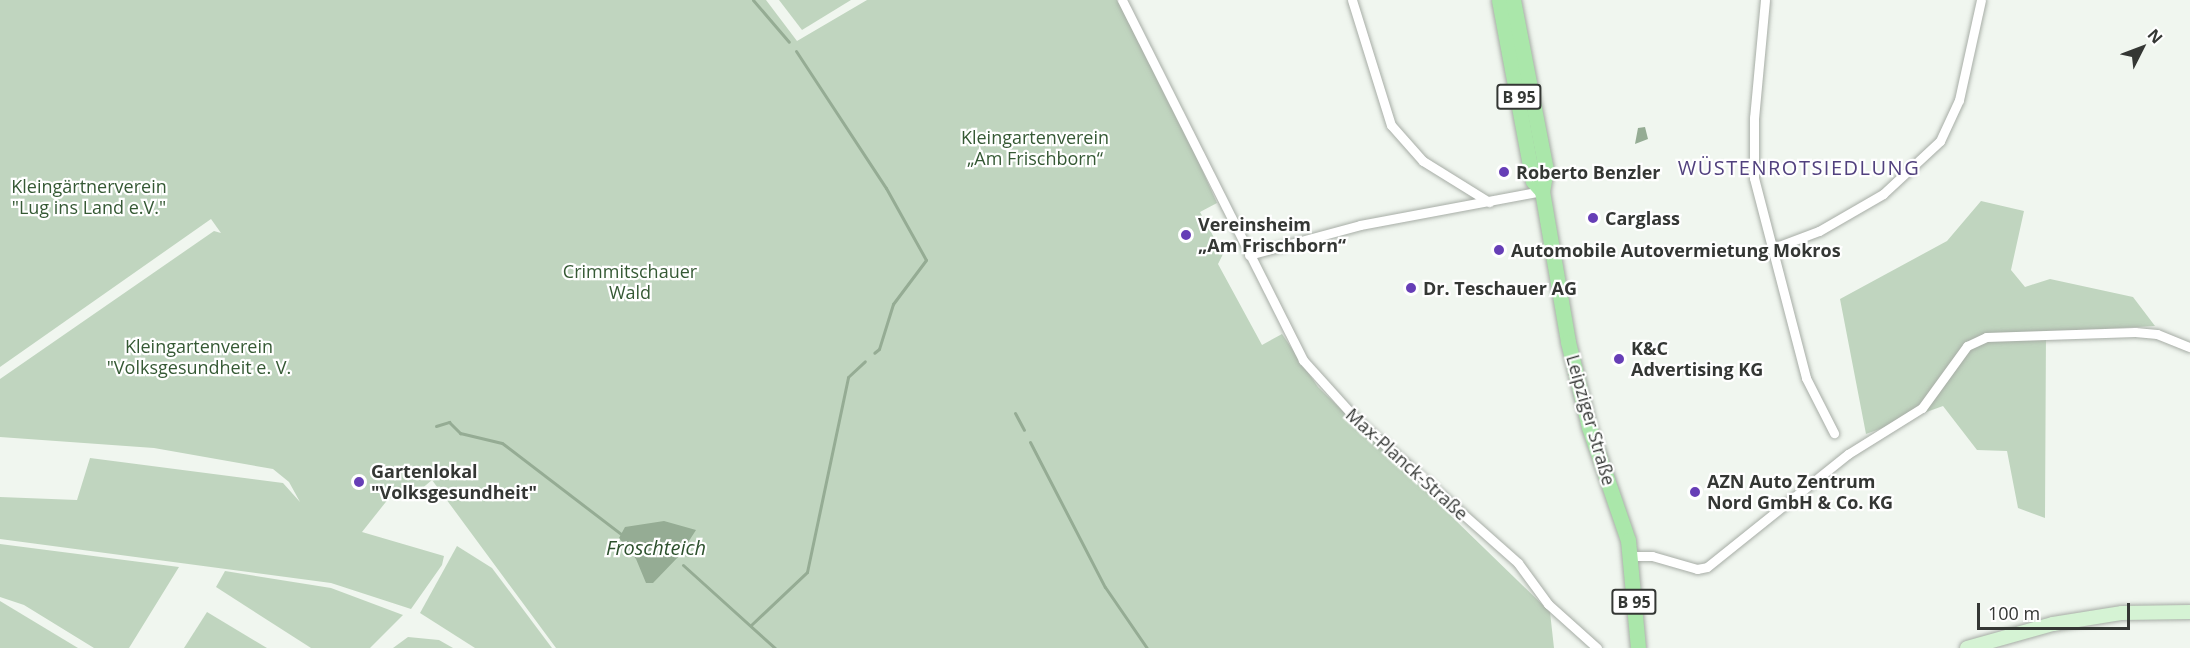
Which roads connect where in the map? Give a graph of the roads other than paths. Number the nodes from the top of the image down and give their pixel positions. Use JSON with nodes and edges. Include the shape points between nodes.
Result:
{"nodes":[{"id":1,"x":1122,"y":0,"type":"edge"},
{"id":2,"x":1352,"y":0,"type":"edge"},
{"id":3,"x":1499,"y":0,"type":"edge"},
{"id":4,"x":1514,"y":0,"type":"edge"},
{"id":5,"x":1765,"y":0,"type":"edge"},
{"id":6,"x":1981,"y":0,"type":"edge"},
{"id":7,"x":1542,"y":191,"type":"junction"},
{"id":8,"x":1489,"y":202,"type":"junction"},
{"id":9,"x":1771,"y":249,"type":"junction"},
{"id":10,"x":1249,"y":255,"type":"junction"},
{"id":11,"x":2190,"y":347,"type":"edge"},
{"id":12,"x":1834,"y":433,"type":"dead end"},
{"id":13,"x":1631,"y":556,"type":"junction"},
{"id":14,"x":2190,"y":612,"type":"edge"},
{"id":15,"x":1597,"y":648,"type":"edge"},
{"id":16,"x":1638,"y":648,"type":"edge"},
{"id":17,"x":1967,"y":648,"type":"edge"}],
"edges":[{"from":1,"to":10,"type":"street","name":"Max-Planck-Straße"},
{"from":2,"to":8,"type":"street","via":[[1391,125],[1423,161]]},
{"from":3,"to":7,"type":"main road","name":"Leipziger Straße","number":"B 95","via":[[1533,181]]},
{"from":4,"to":7,"type":"main road","name":"Leipziger Straße","number":"B 95","via":[[1546,170]]},
{"from":5,"to":9,"type":"street","via":[[1754,118],[1754,178]]},
{"from":6,"to":9,"type":"street","via":[[1959,100],[1940,141],[1906,177],[1858,210]]},
{"from":7,"to":8,"type":"street"},
{"from":7,"to":13,"type":"main road","name":"Leipziger Straße","number":"B 95","via":[[1578,385]]},
{"from":8,"to":10,"type":"street","via":[[1360,225]]},
{"from":9,"to":12,"type":"street","via":[[1806,378]]},
{"from":10,"to":15,"type":"street","name":"Max-Planck-Straße","via":[[1293,345],[1330,392],[1518,563],[1548,604]]},
{"from":11,"to":13,"type":"street","via":[[2157,334],[2135,332],[1986,337],[1967,346],[1922,408],[1848,454],[1707,567],[1697,569],[1652,555]]},
{"from":13,"to":16,"type":"main road","name":"Leipziger Straße","number":"B 95"},
{"from":14,"to":17,"type":"main road","via":[[2122,613],[2053,624]]}]}
